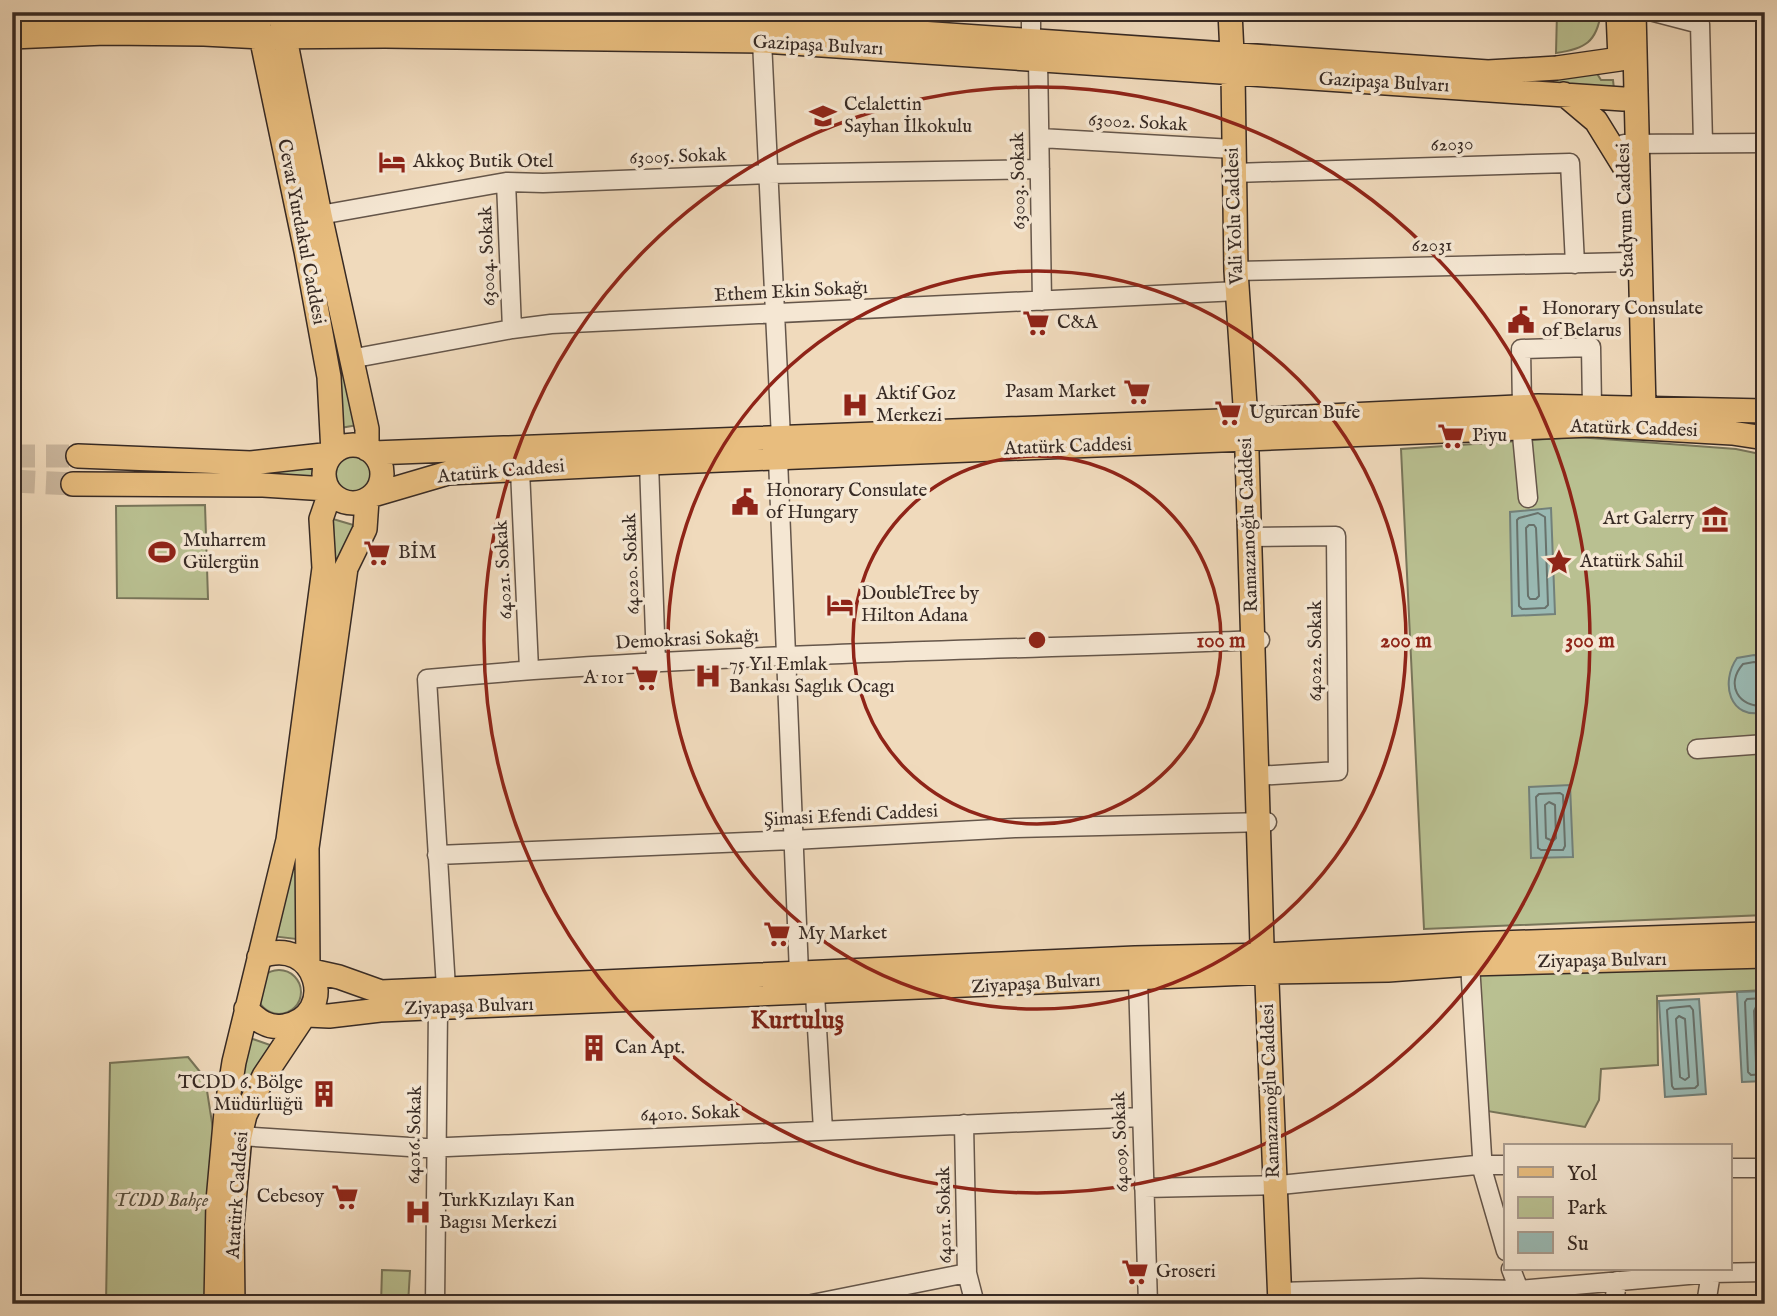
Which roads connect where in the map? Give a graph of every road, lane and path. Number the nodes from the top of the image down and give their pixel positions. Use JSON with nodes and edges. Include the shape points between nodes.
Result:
{"nodes":[{"id":1,"x":1031,"y":12,"type":"edge"},
{"id":2,"x":1230,"y":12,"type":"edge"},
{"id":3,"x":1617,"y":12,"type":"edge"},
{"id":4,"x":1634,"y":12,"type":"edge"},
{"id":5,"x":1654,"y":12,"type":"edge"},
{"id":6,"x":257,"y":13,"type":"edge"},
{"id":7,"x":12,"y":15,"type":"edge"},
{"id":8,"x":1703,"y":18,"type":"edge"},
{"id":9,"x":282,"y":21,"type":"edge"},
{"id":10,"x":103,"y":23,"type":"edge"},
{"id":11,"x":818,"y":28,"type":"edge"},
{"id":12,"x":333,"y":36,"type":"junction"},
{"id":13,"x":12,"y":37,"type":"edge"},
{"id":14,"x":260,"y":37,"type":"junction"},
{"id":15,"x":762,"y":41,"type":"junction"},
{"id":16,"x":1034,"y":50,"type":"junction"},
{"id":17,"x":1620,"y":59,"type":"junction"},
{"id":18,"x":1233,"y":64,"type":"junction"},
{"id":19,"x":1579,"y":65,"type":"junction"},
{"id":20,"x":295,"y":87,"type":"junction"},
{"id":21,"x":1564,"y":94,"type":"junction"},
{"id":22,"x":1623,"y":99,"type":"junction"},
{"id":23,"x":1040,"y":138,"type":"junction"},
{"id":24,"x":1703,"y":143,"type":"junction"},
{"id":25,"x":1765,"y":143,"type":"edge"},
{"id":26,"x":1631,"y":145,"type":"junction"},
{"id":27,"x":1233,"y":149,"type":"junction"},
{"id":28,"x":1625,"y":167,"type":"junction"},
{"id":29,"x":1040,"y":169,"type":"junction"},
{"id":30,"x":1234,"y":173,"type":"junction"},
{"id":31,"x":768,"y":174,"type":"junction"},
{"id":32,"x":506,"y":182,"type":"junction"},
{"id":33,"x":320,"y":215,"type":"junction"},
{"id":34,"x":1628,"y":262,"type":"junction"},
{"id":35,"x":1575,"y":264,"type":"junction"},
{"id":36,"x":1237,"y":281,"type":"junction"},
{"id":37,"x":1042,"y":301,"type":"junction"},
{"id":38,"x":775,"y":314,"type":"junction"},
{"id":39,"x":512,"y":329,"type":"junction"},
{"id":40,"x":350,"y":359,"type":"junction"},
{"id":41,"x":1522,"y":407,"type":"junction"},
{"id":42,"x":1592,"y":407,"type":"junction"},
{"id":43,"x":1637,"y":408,"type":"junction"},
{"id":44,"x":1765,"y":411,"type":"edge"},
{"id":45,"x":1248,"y":434,"type":"junction"},
{"id":46,"x":1522,"y":435,"type":"dead end"},
{"id":47,"x":1765,"y":438,"type":"edge"},
{"id":48,"x":779,"y":449,"type":"junction"},
{"id":49,"x":370,"y":451,"type":"junction"},
{"id":50,"x":333,"y":453,"type":"junction"},
{"id":51,"x":78,"y":456,"type":"tunnel mouth"},
{"id":52,"x":649,"y":463,"type":"junction"},
{"id":53,"x":520,"y":470,"type":"junction"},
{"id":54,"x":73,"y":484,"type":"tunnel mouth"},
{"id":55,"x":329,"y":491,"type":"junction"},
{"id":56,"x":370,"y":497,"type":"junction"},
{"id":57,"x":1528,"y":498,"type":"dead end"},
{"id":58,"x":1252,"y":537,"type":"junction"},
{"id":59,"x":1256,"y":640,"type":"junction"},
{"id":60,"x":784,"y":656,"type":"junction"},
{"id":61,"x":656,"y":663,"type":"junction"},
{"id":62,"x":529,"y":669,"type":"junction"},
{"id":63,"x":1765,"y":744,"type":"edge"},
{"id":64,"x":1697,"y":749,"type":"dead end"},
{"id":65,"x":1261,"y":776,"type":"junction"},
{"id":66,"x":1262,"y":822,"type":"junction"},
{"id":67,"x":793,"y":840,"type":"junction"},
{"id":68,"x":437,"y":855,"type":"junction"},
{"id":69,"x":1765,"y":934,"type":"edge"},
{"id":70,"x":1765,"y":956,"type":"edge"},
{"id":71,"x":259,"y":957,"type":"junction"},
{"id":72,"x":1269,"y":964,"type":"junction"},
{"id":73,"x":1470,"y":964,"type":"junction"},
{"id":74,"x":310,"y":969,"type":"junction"},
{"id":75,"x":799,"y":973,"type":"junction"},
{"id":76,"x":1138,"y":979,"type":"junction"},
{"id":77,"x":815,"y":993,"type":"junction"},
{"id":78,"x":442,"y":998,"type":"junction"},
{"id":79,"x":246,"y":1009,"type":"junction"},
{"id":80,"x":305,"y":1017,"type":"junction"},
{"id":81,"x":1142,"y":1117,"type":"junction"},
{"id":82,"x":964,"y":1124,"type":"junction"},
{"id":83,"x":823,"y":1130,"type":"junction"},
{"id":84,"x":240,"y":1136,"type":"junction"},
{"id":85,"x":436,"y":1146,"type":"junction"},
{"id":86,"x":1483,"y":1165,"type":"junction"},
{"id":87,"x":1504,"y":1165,"type":"edge"},
{"id":88,"x":1732,"y":1168,"type":"edge"},
{"id":89,"x":1765,"y":1168,"type":"edge"},
{"id":90,"x":1280,"y":1184,"type":"junction"},
{"id":91,"x":1144,"y":1188,"type":"junction"},
{"id":92,"x":1504,"y":1244,"type":"edge"},
{"id":93,"x":1511,"y":1270,"type":"edge"},
{"id":94,"x":1765,"y":1272,"type":"edge"},
{"id":95,"x":967,"y":1273,"type":"junction"},
{"id":96,"x":1711,"y":1273,"type":"junction"},
{"id":97,"x":1617,"y":1281,"type":"junction"},
{"id":98,"x":1420,"y":1296,"type":"edge"},
{"id":99,"x":1518,"y":1297,"type":"edge"},
{"id":100,"x":1285,"y":1298,"type":"edge"},
{"id":101,"x":216,"y":1304,"type":"edge"},
{"id":102,"x":233,"y":1304,"type":"edge"},
{"id":103,"x":435,"y":1304,"type":"edge"},
{"id":104,"x":812,"y":1304,"type":"edge"},
{"id":105,"x":975,"y":1304,"type":"edge"},
{"id":106,"x":1148,"y":1304,"type":"edge"},
{"id":107,"x":1614,"y":1304,"type":"edge"},
{"id":108,"x":1706,"y":1304,"type":"edge"}],
"edges":[{"from":1,"to":16,"type":"street","name":"63003. Sokak"},
{"from":2,"to":18,"type":"main road","name":"Vali Yolu Caddesi"},
{"from":3,"to":17,"type":"main road","name":"Stadyum Caddesi"},
{"from":3,"to":19,"type":"main road","via":[[1614,34],[1606,47]]},
{"from":4,"to":26,"type":"main road"},
{"from":5,"to":8,"type":"street"},
{"from":6,"to":9,"type":"main road","name":"Gazipaşa Bulvarı"},
{"from":6,"to":10,"type":"main road","name":"Gazipaşa Bulvarı"},
{"from":6,"to":14,"type":"main road","name":"Cevat Yurdakul Caddesi"},
{"from":7,"to":10,"type":"main road","name":"Gazipaşa Bulvarı"},
{"from":8,"to":24,"type":"street"},
{"from":9,"to":11,"type":"main road","name":"Gazipaşa Bulvarı","via":[[746,21]]},
{"from":9,"to":12,"type":"main road","name":"Gazipaşa Bulvarı"},
{"from":9,"to":14,"type":"main road","name":"Gazipaşa Bulvarı"},
{"from":9,"to":20,"type":"main road","name":"Cevat Yurdakul Caddesi"},
{"from":10,"to":13,"type":"main road","name":"Gazipaşa Bulvarı"},
{"from":10,"to":14,"type":"main road","name":"Gazipaşa Bulvarı"},
{"from":11,"to":15,"type":"main road","name":"Gazipaşa Bulvarı"},
{"from":11,"to":16,"type":"main road","name":"Gazipaşa Bulvarı"},
{"from":12,"to":15,"type":"main road","name":"Gazipaşa Bulvarı"},
{"from":12,"to":20,"type":"main road","via":[[307,54]]},
{"from":14,"to":50,"type":"main road","name":"Cevat Yurdakul Caddesi","via":[[329,377]]},
{"from":15,"to":31,"type":"street"},
{"from":16,"to":18,"type":"main road","name":"Gazipaşa Bulvarı"},
{"from":16,"to":23,"type":"street","name":"63003. Sokak"},
{"from":17,"to":19,"type":"main road","name":"Gazipaşa Bulvarı"},
{"from":17,"to":22,"type":"main road","name":"Stadyum Caddesi"},
{"from":18,"to":19,"type":"main road","name":"Gazipaşa Bulvarı","via":[[1488,72]]},
{"from":18,"to":21,"type":"main road","name":"Gazipaşa Bulvarı"},
{"from":18,"to":27,"type":"main road","name":"Vali Yolu Caddesi"},
{"from":20,"to":33,"type":"main road","name":"Cevat Yurdakul Caddesi"},
{"from":21,"to":22,"type":"main road","name":"Gazipaşa Bulvarı"},
{"from":21,"to":28,"type":"main road","via":[[1597,121]]},
{"from":22,"to":26,"type":"main road","name":"Stadyum Caddesi"},
{"from":23,"to":27,"type":"street","name":"63002. Sokak"},
{"from":23,"to":29,"type":"street","name":"63003. Sokak"},
{"from":24,"to":25,"type":"street"},
{"from":24,"to":26,"type":"street"},
{"from":26,"to":28,"type":"main road","name":"Stadyum Caddesi"},
{"from":26,"to":43,"type":"main road"},
{"from":27,"to":30,"type":"main road","name":"Vali Yolu Caddesi"},
{"from":28,"to":34,"type":"main road","name":"Stadyum Caddesi"},
{"from":29,"to":31,"type":"street","name":"63005. Sokak"},
{"from":29,"to":37,"type":"street","name":"63003. Sokak"},
{"from":30,"to":35,"type":"street","name":"62030","via":[[1570,163]]},
{"from":30,"to":36,"type":"main road","name":"Vali Yolu Caddesi"},
{"from":31,"to":32,"type":"street","name":"63005. Sokak"},
{"from":31,"to":38,"type":"street"},
{"from":32,"to":33,"type":"street","name":"63005. Sokak"},
{"from":32,"to":39,"type":"street","name":"63004. Sokak"},
{"from":33,"to":40,"type":"main road","name":"Cevat Yurdakul Caddesi"},
{"from":34,"to":35,"type":"street","name":"62031"},
{"from":34,"to":43,"type":"main road","name":"Stadyum Caddesi"},
{"from":35,"to":36,"type":"street","name":"62031"},
{"from":36,"to":37,"type":"street","name":"Ethem Ekin Sokağı"},
{"from":36,"to":45,"type":"main road","name":"Vali Yolu Caddesi"},
{"from":37,"to":38,"type":"street","name":"Ethem Ekin Sokağı"},
{"from":38,"to":39,"type":"street","name":"Ethem Ekin Sokağı"},
{"from":38,"to":48,"type":"street"},
{"from":39,"to":40,"type":"street","name":"Ethem Ekin Sokağı"},
{"from":40,"to":49,"type":"main road","name":"Cevat Yurdakul Caddesi"},
{"from":41,"to":42,"type":"main road","name":"Atatürk Caddesi"},
{"from":41,"to":42,"type":"street","via":[[1521,349],[1591,347]]},
{"from":41,"to":45,"type":"main road","name":"Atatürk Caddesi"},
{"from":42,"to":43,"type":"main road","name":"Atatürk Caddesi"},
{"from":43,"to":44,"type":"main road","name":"Atatürk Caddesi"},
{"from":45,"to":47,"type":"main road","name":"Atatürk Caddesi","via":[[1591,425]]},
{"from":45,"to":48,"type":"main road","name":"Atatürk Caddesi"},
{"from":45,"to":58,"type":"main road","name":"Ramazanoğlu Caddesi"},
{"from":46,"to":57,"type":"street"},
{"from":48,"to":49,"type":"main road","name":"Atatürk Caddesi"},
{"from":48,"to":52,"type":"main road","name":"Atatürk Caddesi"},
{"from":48,"to":60,"type":"street"},
{"from":49,"to":50,"type":"main road","via":[[353,445]]},
{"from":49,"to":56,"type":"main road","via":[[382,470],[379,488]]},
{"from":50,"to":51,"type":"main road","via":[[251,463]]},
{"from":50,"to":55,"type":"main road","via":[[323,475]]},
{"from":52,"to":53,"type":"main road","name":"Atatürk Caddesi"},
{"from":52,"to":61,"type":"street","name":"64020. Sokak"},
{"from":53,"to":56,"type":"main road","name":"Atatürk Caddesi","via":[[448,473]]},
{"from":53,"to":62,"type":"street","name":"64021. Sokak"},
{"from":54,"to":55,"type":"main road","via":[[263,485]]},
{"from":55,"to":56,"type":"main road","via":[[345,503],[360,503]]},
{"from":55,"to":71,"type":"main road","via":[[321,519],[324,568],[288,840]]},
{"from":56,"to":74,"type":"main road","via":[[365,529],[346,568],[307,848]]},
{"from":58,"to":59,"type":"main road","name":"Ramazanoğlu Caddesi"},
{"from":58,"to":65,"type":"street","name":"64022. Sokak","via":[[1336,537],[1338,771]]},
{"from":59,"to":60,"type":"street","name":"Demokrasi Sokağı"},
{"from":59,"to":65,"type":"main road","name":"Ramazanoğlu Caddesi"},
{"from":60,"to":61,"type":"street","name":"Demokrasi Sokağı"},
{"from":60,"to":67,"type":"street"},
{"from":61,"to":62,"type":"street","name":"Demokrasi Sokağı"},
{"from":62,"to":68,"type":"street","name":"Demokrasi Sokağı","via":[[427,678]]},
{"from":63,"to":64,"type":"street"},
{"from":65,"to":66,"type":"main road","name":"Ramazanoğlu Caddesi"},
{"from":66,"to":67,"type":"street","name":"Şimasi Efendi Caddesi","via":[[1014,828]]},
{"from":66,"to":72,"type":"main road","name":"Ramazanoğlu Caddesi"},
{"from":67,"to":68,"type":"street","name":"Şimasi Efendi Caddesi"},
{"from":67,"to":75,"type":"street"},
{"from":68,"to":78,"type":"street","name":"Demokrasi Sokağı"},
{"from":69,"to":72,"type":"main road","name":"Ziyapaşa Bulvarı","via":[[1471,944]]},
{"from":70,"to":73,"type":"main road","name":"Ziyapaşa Bulvarı"},
{"from":71,"to":74,"type":"main road","via":[[282,951],[295,955]]},
{"from":71,"to":79,"type":"main road"},
{"from":72,"to":73,"type":"main road","name":"Ziyapaşa Bulvarı","via":[[1388,970]]},
{"from":72,"to":75,"type":"main road","name":"Ziyapaşa Bulvarı","via":[[1135,958]]},
{"from":72,"to":76,"type":"main road","name":"Ziyapaşa Bulvarı"},
{"from":72,"to":90,"type":"main road","name":"Ramazanoğlu Caddesi"},
{"from":73,"to":86,"type":"street"},
{"from":74,"to":78,"type":"main road","name":"Ziyapaşa Bulvarı","via":[[381,992]]},
{"from":74,"to":80,"type":"main road","via":[[316,998]]},
{"from":75,"to":78,"type":"main road","name":"Ziyapaşa Bulvarı"},
{"from":76,"to":77,"type":"main road","name":"Ziyapaşa Bulvarı"},
{"from":76,"to":81,"type":"street","name":"64009. Sokak"},
{"from":77,"to":78,"type":"main road","name":"Ziyapaşa Bulvarı"},
{"from":77,"to":83,"type":"street"},
{"from":78,"to":80,"type":"main road","name":"Ziyapaşa Bulvarı"},
{"from":78,"to":85,"type":"street","name":"64016. Sokak"},
{"from":79,"to":80,"type":"main road","via":[[266,1025],[279,1027]]},
{"from":79,"to":101,"type":"main road","name":"Atatürk Caddesi","via":[[226,1112]]},
{"from":80,"to":84,"type":"main road","name":"Atatürk Caddesi","via":[[264,1076]]},
{"from":81,"to":82,"type":"street","name":"64010. Sokak"},
{"from":81,"to":91,"type":"street","name":"64009. Sokak"},
{"from":82,"to":83,"type":"street","name":"64010. Sokak"},
{"from":82,"to":95,"type":"street","name":"64011. Sokak"},
{"from":83,"to":85,"type":"street","name":"64010. Sokak"},
{"from":84,"to":85,"type":"street","name":"64010. Sokak"},
{"from":84,"to":102,"type":"main road","name":"Atatürk Caddesi","via":[[232,1224]]},
{"from":85,"to":103,"type":"street","name":"64016. Sokak"},
{"from":86,"to":87,"type":"street"},
{"from":86,"to":90,"type":"street"},
{"from":86,"to":92,"type":"street"},
{"from":88,"to":89,"type":"street"},
{"from":90,"to":91,"type":"street"},
{"from":90,"to":100,"type":"main road","name":"Ramazanoğlu Caddesi"},
{"from":91,"to":106,"type":"street","name":"64009. Sokak"},
{"from":93,"to":99,"type":"street"},
{"from":94,"to":96,"type":"street"},
{"from":95,"to":104,"type":"street"},
{"from":95,"to":105,"type":"street","name":"64011. Sokak"},
{"from":96,"to":97,"type":"street"},
{"from":96,"to":108,"type":"street"},
{"from":97,"to":99,"type":"street"},
{"from":97,"to":107,"type":"street"},
{"from":98,"to":99,"type":"street"},
{"from":98,"to":100,"type":"street"}]}
